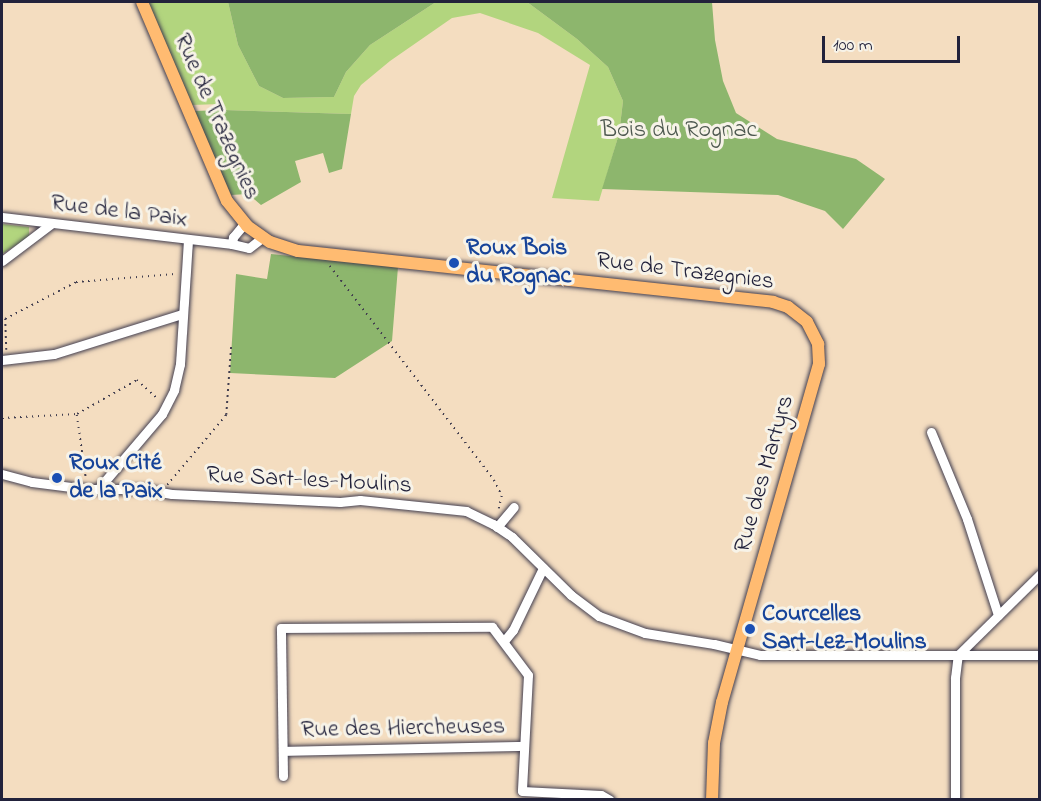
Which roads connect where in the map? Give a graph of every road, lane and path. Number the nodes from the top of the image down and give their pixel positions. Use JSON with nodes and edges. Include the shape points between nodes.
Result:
{"nodes":[{"id":1,"x":141,"y":2,"type":"edge"},
{"id":2,"x":2,"y":217,"type":"edge"},
{"id":3,"x":51,"y":224,"type":"junction"},
{"id":4,"x":244,"y":224,"type":"junction"},
{"id":5,"x":262,"y":238,"type":"junction"},
{"id":6,"x":188,"y":239,"type":"junction"},
{"id":7,"x":232,"y":244,"type":"junction"},
{"id":8,"x":327,"y":255,"type":"junction"},
{"id":9,"x":2,"y":261,"type":"edge"},
{"id":10,"x":185,"y":273,"type":"junction"},
{"id":11,"x":798,"y":313,"type":"joint"},
{"id":12,"x":182,"y":314,"type":"junction"},
{"id":13,"x":231,"y":345,"type":"dead end"},
{"id":14,"x":4,"y":360,"type":"edge"},
{"id":15,"x":166,"y":407,"type":"junction"},
{"id":16,"x":77,"y":414,"type":"junction"},
{"id":17,"x":2,"y":418,"type":"edge"},
{"id":18,"x":931,"y":432,"type":"dead end"},
{"id":19,"x":2,"y":474,"type":"edge"},
{"id":20,"x":99,"y":488,"type":"junction"},
{"id":21,"x":87,"y":489,"type":"junction"},
{"id":22,"x":162,"y":492,"type":"junction"},
{"id":23,"x":514,"y":507,"type":"dead end"},
{"id":24,"x":495,"y":525,"type":"junction"},
{"id":25,"x":543,"y":568,"type":"junction"},
{"id":26,"x":1040,"y":574,"type":"edge"},
{"id":27,"x":998,"y":615,"type":"junction"},
{"id":28,"x":504,"y":641,"type":"junction"},
{"id":29,"x":737,"y":651,"type":"junction"},
{"id":30,"x":958,"y":655,"type":"junction"},
{"id":31,"x":1040,"y":655,"type":"edge"},
{"id":32,"x":524,"y":746,"type":"junction"},
{"id":33,"x":283,"y":751,"type":"junction"},
{"id":34,"x":283,"y":776,"type":"dead end"},
{"id":35,"x":610,"y":800,"type":"edge"},
{"id":36,"x":712,"y":800,"type":"edge"},
{"id":37,"x":956,"y":800,"type":"edge"}],
"edges":[{"from":1,"to":4,"type":"main road","name":"Rue de Trazegnies","via":[[219,184]]},
{"from":2,"to":3,"type":"street","name":"Rue de la Paix"},
{"from":3,"to":6,"type":"street","name":"Rue de la Paix"},
{"from":3,"to":9,"type":"street"},
{"from":4,"to":5,"type":"main road","name":"Rue de Trazegnies"},
{"from":4,"to":7,"type":"street"},
{"from":5,"to":7,"type":"street","name":"Rue de la Paix","via":[[249,248]]},
{"from":5,"to":8,"type":"main road","name":"Rue de Trazegnies","via":[[290,250]]},
{"from":6,"to":7,"type":"street","name":"Rue de la Paix"},
{"from":6,"to":10,"type":"street"},
{"from":8,"to":11,"type":"main road","name":"Rue de Trazegnies","via":[[764,301]]},
{"from":8,"to":24,"type":"path","via":[[377,330],[494,480],[502,496]]},
{"from":10,"to":12,"type":"street"},
{"from":10,"to":14,"type":"path","via":[[76,282],[26,306],[5,319]]},
{"from":11,"to":29,"type":"main road","name":"Rue des Martyrs","via":[[816,336],[819,364]]},
{"from":12,"to":14,"type":"street","via":[[54,354]]},
{"from":12,"to":15,"type":"street","via":[[178,375]]},
{"from":13,"to":22,"type":"path","via":[[226,415]]},
{"from":15,"to":16,"type":"path","via":[[137,380]]},
{"from":15,"to":20,"type":"street"},
{"from":16,"to":17,"type":"path"},
{"from":16,"to":21,"type":"path"},
{"from":18,"to":27,"type":"street","via":[[967,519]]},
{"from":19,"to":21,"type":"street","name":"Rue Sart-les-Moulins"},
{"from":20,"to":21,"type":"street","name":"Rue Sart-les-Moulins"},
{"from":20,"to":22,"type":"street","name":"Rue Sart-les-Moulins"},
{"from":22,"to":24,"type":"street","name":"Rue Sart-les-Moulins","via":[[441,507],[466,511]]},
{"from":23,"to":24,"type":"street"},
{"from":24,"to":25,"type":"street","name":"Rue Sart-les-Moulins"},
{"from":25,"to":28,"type":"street"},
{"from":25,"to":29,"type":"street","name":"Rue Sart-les-Moulins","via":[[582,604],[619,625]]},
{"from":26,"to":27,"type":"street"},
{"from":27,"to":30,"type":"street"},
{"from":28,"to":32,"type":"street","via":[[528,675]]},
{"from":28,"to":33,"type":"street","name":"Rue des Hiercheuses","via":[[492,627],[281,628]]},
{"from":29,"to":30,"type":"street","name":"Rue Sart-les-Moulins","via":[[760,655]]},
{"from":29,"to":36,"type":"main road","name":"Rue des Martyrs","via":[[714,743]]},
{"from":30,"to":31,"type":"street","name":"Rue Sart-les-Moulins"},
{"from":30,"to":37,"type":"street"},
{"from":32,"to":33,"type":"street","name":"Rue des Hiercheuses"},
{"from":32,"to":35,"type":"street","via":[[522,791],[601,795]]},
{"from":33,"to":34,"type":"street","name":"Rue des Hiercheuses"}]}
